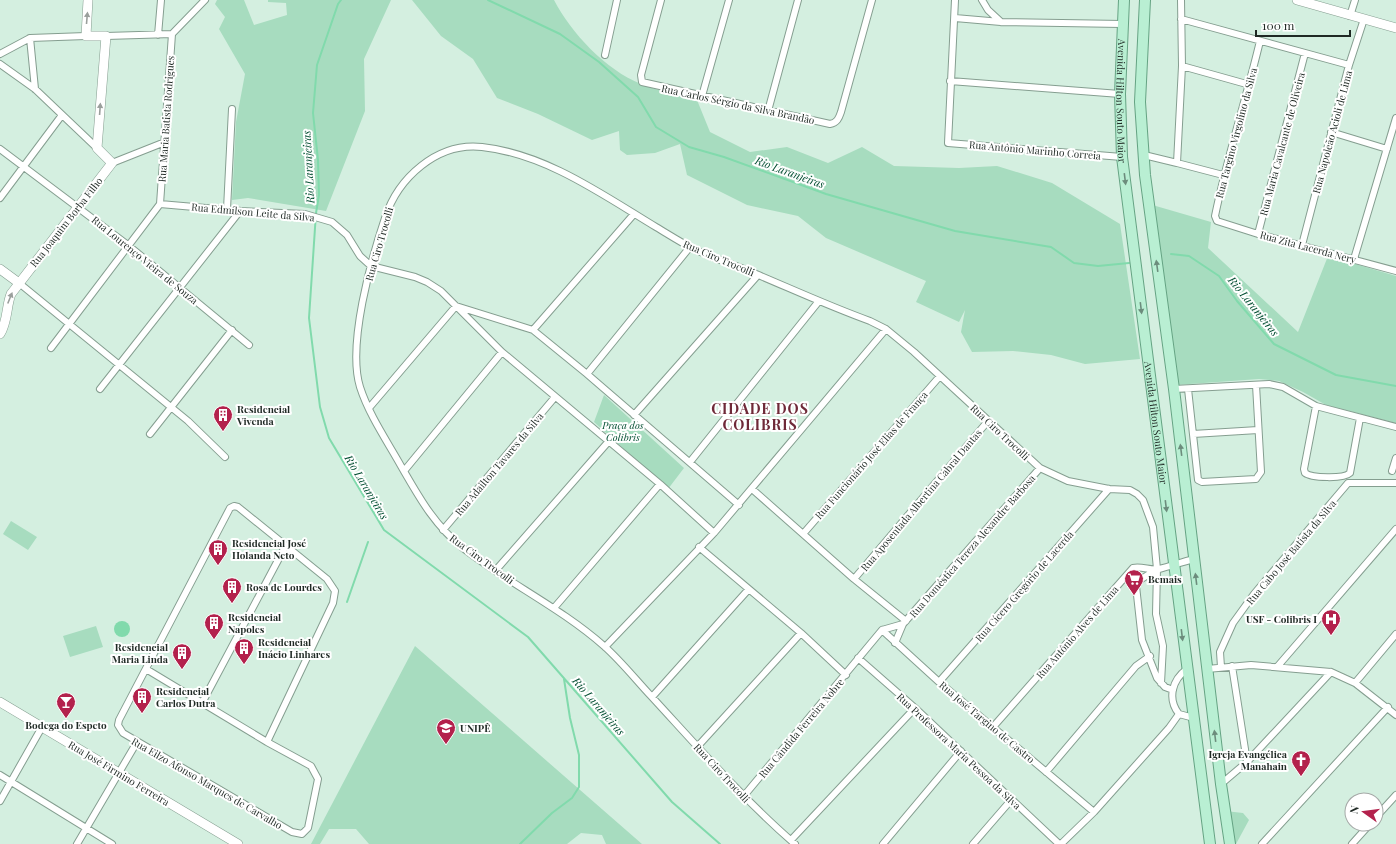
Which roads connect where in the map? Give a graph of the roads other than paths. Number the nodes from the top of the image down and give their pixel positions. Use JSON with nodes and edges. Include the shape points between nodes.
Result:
{"nodes":[{"id":1,"x":88,"y":0,"type":"edge"},
{"id":2,"x":161,"y":0,"type":"edge"},
{"id":3,"x":205,"y":0,"type":"edge"},
{"id":4,"x":617,"y":0,"type":"edge"},
{"id":5,"x":661,"y":0,"type":"edge"},
{"id":6,"x":729,"y":0,"type":"edge"},
{"id":7,"x":798,"y":0,"type":"edge"},
{"id":8,"x":872,"y":0,"type":"edge"},
{"id":9,"x":956,"y":0,"type":"edge"},
{"id":10,"x":982,"y":0,"type":"edge"},
{"id":11,"x":1124,"y":0,"type":"edge"},
{"id":12,"x":1145,"y":0,"type":"edge"},
{"id":13,"x":1181,"y":0,"type":"edge"},
{"id":14,"x":1297,"y":0,"type":"edge"},
{"id":15,"x":1355,"y":0,"type":"edge"},
{"id":16,"x":1350,"y":16,"type":"junction"},
{"id":17,"x":955,"y":18,"type":"junction"},
{"id":18,"x":1181,"y":19,"type":"junction"},
{"id":19,"x":1364,"y":19,"type":"junction"},
{"id":20,"x":1001,"y":22,"type":"junction"},
{"id":21,"x":1122,"y":24,"type":"junction"},
{"id":22,"x":1396,"y":28,"type":"edge"},
{"id":23,"x":172,"y":34,"type":"junction"},
{"id":24,"x":158,"y":35,"type":"junction"},
{"id":25,"x":86,"y":36,"type":"junction"},
{"id":26,"x":106,"y":36,"type":"junction"},
{"id":27,"x":30,"y":38,"type":"junction"},
{"id":28,"x":1260,"y":41,"type":"junction"},
{"id":29,"x":1306,"y":53,"type":"junction"},
{"id":30,"x":0,"y":54,"type":"edge"},
{"id":31,"x":605,"y":55,"type":"dead end"},
{"id":32,"x":1350,"y":64,"type":"junction"},
{"id":33,"x":1182,"y":66,"type":"junction"},
{"id":34,"x":1,"y":68,"type":"edge"},
{"id":35,"x":950,"y":81,"type":"junction"},
{"id":36,"x":1250,"y":85,"type":"junction"},
{"id":37,"x":35,"y":89,"type":"junction"},
{"id":38,"x":1120,"y":94,"type":"junction"},
{"id":39,"x":702,"y":96,"type":"junction"},
{"id":40,"x":232,"y":109,"type":"dead end"},
{"id":41,"x":768,"y":111,"type":"junction"},
{"id":42,"x":62,"y":115,"type":"junction"},
{"id":43,"x":1396,"y":118,"type":"edge"},
{"id":44,"x":1331,"y":132,"type":"junction"},
{"id":45,"x":166,"y":142,"type":"junction"},
{"id":46,"x":97,"y":148,"type":"junction"},
{"id":47,"x":0,"y":149,"type":"edge"},
{"id":48,"x":1387,"y":149,"type":"junction"},
{"id":49,"x":1144,"y":155,"type":"junction"},
{"id":50,"x":1122,"y":157,"type":"junction"},
{"id":51,"x":112,"y":163,"type":"junction"},
{"id":52,"x":1176,"y":163,"type":"junction"},
{"id":53,"x":24,"y":167,"type":"junction"},
{"id":54,"x":1223,"y":175,"type":"junction"},
{"id":55,"x":0,"y":198,"type":"edge"},
{"id":56,"x":160,"y":204,"type":"junction"},
{"id":57,"x":77,"y":206,"type":"junction"},
{"id":58,"x":227,"y":210,"type":"junction"},
{"id":59,"x":240,"y":211,"type":"junction"},
{"id":60,"x":634,"y":214,"type":"junction"},
{"id":61,"x":1221,"y":223,"type":"joint"},
{"id":62,"x":1258,"y":234,"type":"junction"},
{"id":63,"x":1302,"y":245,"type":"junction"},
{"id":64,"x":129,"y":246,"type":"junction"},
{"id":65,"x":690,"y":248,"type":"junction"},
{"id":66,"x":1354,"y":259,"type":"junction"},
{"id":67,"x":371,"y":266,"type":"junction"},
{"id":68,"x":0,"y":269,"type":"edge"},
{"id":69,"x":1396,"y":271,"type":"edge"},
{"id":70,"x":758,"y":275,"type":"junction"},
{"id":71,"x":19,"y":283,"type":"junction"},
{"id":72,"x":180,"y":287,"type":"junction"},
{"id":73,"x":818,"y":301,"type":"junction"},
{"id":74,"x":456,"y":306,"type":"junction"},
{"id":75,"x":68,"y":324,"type":"junction"},
{"id":76,"x":886,"y":329,"type":"junction"},
{"id":77,"x":232,"y":330,"type":"junction"},
{"id":78,"x":533,"y":330,"type":"junction"},
{"id":79,"x":0,"y":334,"type":"edge"},
{"id":80,"x":250,"y":345,"type":"dead end"},
{"id":81,"x":51,"y":348,"type":"dead end"},
{"id":82,"x":502,"y":352,"type":"junction"},
{"id":83,"x":119,"y":365,"type":"junction"},
{"id":84,"x":587,"y":374,"type":"junction"},
{"id":85,"x":940,"y":376,"type":"junction"},
{"id":86,"x":1256,"y":385,"type":"junction"},
{"id":87,"x":100,"y":389,"type":"dead end"},
{"id":88,"x":1174,"y":389,"type":"junction"},
{"id":89,"x":1188,"y":389,"type":"junction"},
{"id":90,"x":555,"y":397,"type":"junction"},
{"id":91,"x":1316,"y":406,"type":"junction"},
{"id":92,"x":171,"y":407,"type":"junction"},
{"id":93,"x":369,"y":408,"type":"junction"},
{"id":94,"x":634,"y":415,"type":"junction"},
{"id":95,"x":1360,"y":418,"type":"junction"},
{"id":96,"x":988,"y":421,"type":"junction"},
{"id":97,"x":1396,"y":427,"type":"edge"},
{"id":98,"x":1258,"y":430,"type":"junction"},
{"id":99,"x":150,"y":434,"type":"dead end"},
{"id":100,"x":1193,"y":434,"type":"junction"},
{"id":101,"x":609,"y":441,"type":"junction"},
{"id":102,"x":225,"y":457,"type":"dead end"},
{"id":103,"x":1396,"y":458,"type":"edge"},
{"id":104,"x":690,"y":462,"type":"junction"},
{"id":105,"x":1040,"y":468,"type":"junction"},
{"id":106,"x":404,"y":471,"type":"junction"},
{"id":107,"x":1392,"y":471,"type":"dead end"},
{"id":108,"x":1396,"y":482,"type":"edge"},
{"id":109,"x":660,"y":484,"type":"junction"},
{"id":110,"x":752,"y":489,"type":"junction"},
{"id":111,"x":1109,"y":489,"type":"junction"},
{"id":112,"x":739,"y":505,"type":"junction"},
{"id":113,"x":1396,"y":529,"type":"edge"},
{"id":114,"x":443,"y":530,"type":"junction"},
{"id":115,"x":714,"y":533,"type":"junction"},
{"id":116,"x":803,"y":534,"type":"junction"},
{"id":117,"x":285,"y":547,"type":"junction"},
{"id":118,"x":699,"y":547,"type":"junction"},
{"id":119,"x":1194,"y":560,"type":"junction"},
{"id":120,"x":1173,"y":563,"type":"junction"},
{"id":121,"x":1157,"y":569,"type":"junction"},
{"id":122,"x":496,"y":570,"type":"junction"},
{"id":123,"x":854,"y":579,"type":"junction"},
{"id":124,"x":748,"y":590,"type":"junction"},
{"id":125,"x":554,"y":608,"type":"junction"},
{"id":126,"x":904,"y":623,"type":"junction"},
{"id":127,"x":882,"y":630,"type":"junction"},
{"id":128,"x":801,"y":633,"type":"junction"},
{"id":129,"x":1396,"y":634,"type":"edge"},
{"id":130,"x":895,"y":643,"type":"junction"},
{"id":131,"x":605,"y":647,"type":"junction"},
{"id":132,"x":1150,"y":656,"type":"junction"},
{"id":133,"x":858,"y":658,"type":"junction"},
{"id":134,"x":1232,"y":666,"type":"junction"},
{"id":135,"x":1221,"y":667,"type":"junction"},
{"id":136,"x":1277,"y":667,"type":"junction"},
{"id":137,"x":1187,"y":669,"type":"junction"},
{"id":138,"x":1207,"y":669,"type":"junction"},
{"id":139,"x":146,"y":670,"type":"junction"},
{"id":140,"x":1331,"y":672,"type":"junction"},
{"id":141,"x":846,"y":675,"type":"junction"},
{"id":142,"x":939,"y":682,"type":"junction"},
{"id":143,"x":1160,"y":683,"type":"junction"},
{"id":144,"x":1356,"y":683,"type":"junction"},
{"id":145,"x":1173,"y":690,"type":"junction"},
{"id":146,"x":652,"y":697,"type":"junction"},
{"id":147,"x":0,"y":702,"type":"edge"},
{"id":148,"x":202,"y":703,"type":"junction"},
{"id":149,"x":1388,"y":707,"type":"junction"},
{"id":150,"x":915,"y":708,"type":"junction"},
{"id":151,"x":1179,"y":714,"type":"junction"},
{"id":152,"x":1396,"y":715,"type":"edge"},
{"id":153,"x":1194,"y":718,"type":"junction"},
{"id":154,"x":42,"y":727,"type":"junction"},
{"id":155,"x":993,"y":727,"type":"junction"},
{"id":156,"x":137,"y":742,"type":"junction"},
{"id":157,"x":267,"y":742,"type":"junction"},
{"id":158,"x":698,"y":746,"type":"junction"},
{"id":159,"x":961,"y":751,"type":"junction"},
{"id":160,"x":1199,"y":759,"type":"junction"},
{"id":161,"x":1247,"y":762,"type":"junction"},
{"id":162,"x":1219,"y":771,"type":"junction"},
{"id":163,"x":1046,"y":772,"type":"junction"},
{"id":164,"x":120,"y":773,"type":"junction"},
{"id":165,"x":0,"y":775,"type":"edge"},
{"id":166,"x":11,"y":781,"type":"junction"},
{"id":167,"x":1221,"y":784,"type":"junction"},
{"id":168,"x":1204,"y":794,"type":"junction"},
{"id":169,"x":1396,"y":795,"type":"edge"},
{"id":170,"x":743,"y":797,"type":"junction"},
{"id":171,"x":1012,"y":799,"type":"junction"},
{"id":172,"x":0,"y":801,"type":"edge"},
{"id":173,"x":1223,"y":802,"type":"junction"},
{"id":174,"x":1384,"y":808,"type":"edge"},
{"id":175,"x":1094,"y":812,"type":"junction"},
{"id":176,"x":87,"y":828,"type":"junction"},
{"id":177,"x":1363,"y":832,"type":"edge"},
{"id":178,"x":793,"y":842,"type":"edge"},
{"id":179,"x":77,"y":844,"type":"edge"},
{"id":180,"x":112,"y":844,"type":"edge"},
{"id":181,"x":238,"y":844,"type":"edge"},
{"id":182,"x":883,"y":844,"type":"edge"},
{"id":183,"x":973,"y":844,"type":"edge"},
{"id":184,"x":1060,"y":844,"type":"edge"},
{"id":185,"x":1210,"y":844,"type":"edge"},
{"id":186,"x":1230,"y":844,"type":"edge"},
{"id":187,"x":1262,"y":844,"type":"edge"},
{"id":188,"x":1352,"y":844,"type":"edge"}],
"edges":[{"from":25,"to":1,"type":"main road","one_way":true},
{"from":2,"to":24,"type":"street"},
{"from":3,"to":23,"type":"street"},
{"from":4,"to":31,"type":"street"},
{"from":5,"to":39,"type":"street","name":"Rua Carlos Sérgio da Silva Brandão","via":[[641,75],[642,82]]},
{"from":6,"to":39,"type":"street"},
{"from":7,"to":41,"type":"street"},
{"from":8,"to":41,"type":"street","name":"Rua Carlos Sérgio da Silva Brandão","via":[[838,120],[830,124]]},
{"from":9,"to":17,"type":"street"},
{"from":10,"to":20,"type":"street"},
{"from":11,"to":21,"type":"main road","name":"Avenida Hilton Souto Maior"},
{"from":12,"to":49,"type":"main road","name":"Avenida Hilton Souto Maior","via":[[1140,102]]},
{"from":13,"to":18,"type":"street"},
{"from":14,"to":16,"type":"main road"},
{"from":15,"to":16,"type":"street"},
{"from":16,"to":19,"type":"main road"},
{"from":17,"to":20,"type":"street"},
{"from":17,"to":35,"type":"street"},
{"from":18,"to":28,"type":"street"},
{"from":18,"to":33,"type":"street"},
{"from":19,"to":22,"type":"main road"},
{"from":19,"to":32,"type":"street","name":"Rua Napoleão Acioli de Lima"},
{"from":20,"to":21,"type":"street"},
{"from":21,"to":38,"type":"main road","name":"Avenida Hilton Souto Maior"},
{"from":23,"to":24,"type":"street"},
{"from":23,"to":45,"type":"street","name":"Rua Maria Batista Rodrigues"},
{"from":24,"to":26,"type":"street"},
{"from":25,"to":26,"type":"main road"},
{"from":25,"to":27,"type":"street"},
{"from":46,"to":26,"type":"main road","one_way":true},
{"from":27,"to":30,"type":"street"},
{"from":27,"to":37,"type":"street"},
{"from":28,"to":29,"type":"street"},
{"from":28,"to":36,"type":"street","name":"Rua Targino Virgolino da Silva"},
{"from":29,"to":32,"type":"street"},
{"from":29,"to":62,"type":"street","name":"Rua Maria Cavalcante de Oliveira"},
{"from":32,"to":44,"type":"street","name":"Rua Napoleão Acioli de Lima"},
{"from":33,"to":36,"type":"street"},
{"from":33,"to":52,"type":"street"},
{"from":34,"to":37,"type":"street"},
{"from":35,"to":38,"type":"street"},
{"from":35,"to":50,"type":"street","name":"Rua Antônio Marinho Correia","via":[[948,143]]},
{"from":36,"to":54,"type":"street","name":"Rua Targino Virgolino da Silva"},
{"from":37,"to":42,"type":"street"},
{"from":38,"to":50,"type":"main road","name":"Avenida Hilton Souto Maior"},
{"from":39,"to":41,"type":"street","name":"Rua Carlos Sérgio da Silva Brandão"},
{"from":40,"to":58,"type":"street"},
{"from":42,"to":46,"type":"street"},
{"from":42,"to":53,"type":"street"},
{"from":43,"to":48,"type":"street"},
{"from":44,"to":48,"type":"street"},
{"from":44,"to":63,"type":"street","name":"Rua Napoleão Acioli de Lima"},
{"from":45,"to":51,"type":"street","name":"Rua Joaquim Borba Filho"},
{"from":45,"to":56,"type":"street","name":"Rua Maria Batista Rodrigues"},
{"from":46,"to":51,"type":"main road"},
{"from":47,"to":53,"type":"street","name":"Rua Lourenço Vieira de Souza"},
{"from":48,"to":66,"type":"street"},
{"from":49,"to":52,"type":"street"},
{"from":88,"to":49,"type":"main road","name":"Avenida Hilton Souto Maior","one_way":true},
{"from":50,"to":120,"type":"main road","name":"Avenida Hilton Souto Maior","one_way":true},
{"from":51,"to":57,"type":"main road","name":"Rua Joaquim Borba Filho"},
{"from":52,"to":54,"type":"street"},
{"from":53,"to":55,"type":"street"},
{"from":53,"to":57,"type":"street","name":"Rua Lourenço Vieira de Souza"},
{"from":54,"to":61,"type":"street","name":"Rua Targino Virgolino da Silva","via":[[1215,216]]},
{"from":56,"to":58,"type":"street","name":"Rua Edmílson Leite da Silva"},
{"from":56,"to":64,"type":"street"},
{"from":57,"to":64,"type":"street","name":"Rua Lourenço Vieira de Souza"},
{"from":57,"to":71,"type":"main road","name":"Rua Joaquim Borba Filho"},
{"from":58,"to":59,"type":"street","name":"Rua Edmílson Leite da Silva"},
{"from":59,"to":67,"type":"street","name":"Rua Edmílson Leite da Silva","via":[[320,217],[339,227],[360,256]]},
{"from":59,"to":72,"type":"street"},
{"from":60,"to":65,"type":"street","name":"Rua Ciro Trocolli"},
{"from":60,"to":67,"type":"street","name":"Rua Ciro Trocolli","via":[[568,176],[532,159],[479,147],[460,148],[420,166],[397,191],[389,205]]},
{"from":60,"to":78,"type":"street"},
{"from":61,"to":62,"type":"street","name":"Rua Zita Lacerda Nery"},
{"from":62,"to":63,"type":"street","name":"Rua Zita Lacerda Nery"},
{"from":63,"to":66,"type":"street","name":"Rua Zita Lacerda Nery"},
{"from":64,"to":72,"type":"street","name":"Rua Lourenço Vieira de Souza"},
{"from":64,"to":75,"type":"street"},
{"from":65,"to":70,"type":"street","name":"Rua Ciro Trocolli"},
{"from":65,"to":84,"type":"street"},
{"from":66,"to":69,"type":"street","name":"Rua Zita Lacerda Nery"},
{"from":67,"to":74,"type":"street","via":[[428,282],[441,290]]},
{"from":67,"to":93,"type":"street","name":"Rua Ciro Trocolli","via":[[356,352],[360,385]]},
{"from":68,"to":71,"type":"main road"},
{"from":70,"to":73,"type":"street","name":"Rua Ciro Trocolli"},
{"from":70,"to":94,"type":"street"},
{"from":71,"to":75,"type":"street"},
{"from":79,"to":71,"type":"main road","name":"Rua Joaquim Borba Filho","one_way":true,"via":[[7,321],[8,302]]},
{"from":72,"to":77,"type":"street","name":"Rua Lourenço Vieira de Souza"},
{"from":72,"to":83,"type":"street"},
{"from":73,"to":76,"type":"street","name":"Rua Ciro Trocolli"},
{"from":73,"to":104,"type":"street"},
{"from":74,"to":78,"type":"street"},
{"from":74,"to":82,"type":"street"},
{"from":74,"to":93,"type":"street"},
{"from":75,"to":81,"type":"street"},
{"from":75,"to":83,"type":"street"},
{"from":76,"to":85,"type":"street","name":"Rua Ciro Trocolli"},
{"from":76,"to":110,"type":"street"},
{"from":77,"to":80,"type":"street","name":"Rua Lourenço Vieira de Souza"},
{"from":77,"to":92,"type":"street"},
{"from":78,"to":84,"type":"street"},
{"from":82,"to":90,"type":"street"},
{"from":82,"to":106,"type":"street"},
{"from":83,"to":87,"type":"street"},
{"from":83,"to":92,"type":"street"},
{"from":84,"to":94,"type":"street"},
{"from":85,"to":96,"type":"street","name":"Rua Ciro Trocolli"},
{"from":85,"to":116,"type":"street","name":"Rua Funcionário José Elias de França"},
{"from":86,"to":89,"type":"street"},
{"from":86,"to":91,"type":"street","via":[[1283,387]]},
{"from":86,"to":98,"type":"street"},
{"from":88,"to":89,"type":"street"},
{"from":119,"to":88,"type":"main road","name":"Avenida Hilton Souto Maior","one_way":true},
{"from":89,"to":100,"type":"street"},
{"from":90,"to":101,"type":"street"},
{"from":90,"to":114,"type":"street","name":"Rua Adailton Tavares da Silva"},
{"from":91,"to":95,"type":"street"},
{"from":91,"to":95,"type":"street","via":[[1304,470],[1310,476],[1344,476],[1350,473]]},
{"from":92,"to":99,"type":"street"},
{"from":92,"to":102,"type":"street"},
{"from":93,"to":106,"type":"street","name":"Rua Ciro Trocolli"},
{"from":94,"to":104,"type":"street"},
{"from":95,"to":97,"type":"street"},
{"from":96,"to":105,"type":"street","name":"Rua Ciro Trocolli"},
{"from":96,"to":123,"type":"street","name":"Rua Aposentada Albertina Cabral Dantas"},
{"from":98,"to":100,"type":"street"},
{"from":98,"to":100,"type":"street","via":[[1261,472],[1256,479],[1198,480]]},
{"from":101,"to":109,"type":"street"},
{"from":101,"to":122,"type":"street"},
{"from":103,"to":107,"type":"street"},
{"from":104,"to":112,"type":"street"},
{"from":105,"to":111,"type":"street","name":"Rua Ciro Trocolli","via":[[1068,481]]},
{"from":105,"to":126,"type":"street","name":"Rua Doméstica Tereza Alexandre Barbosa"},
{"from":106,"to":114,"type":"street","name":"Rua Ciro Trocolli","via":[[426,510]]},
{"from":108,"to":135,"type":"street","name":"Rua Cabo José Batista da Silva","via":[[1348,483],[1254,594],[1233,623],[1220,652]]},
{"from":109,"to":115,"type":"street"},
{"from":109,"to":125,"type":"street"},
{"from":110,"to":112,"type":"street"},
{"from":110,"to":116,"type":"street"},
{"from":111,"to":121,"type":"street","name":"Rua Ciro Trocolli","via":[[1130,490],[1143,500],[1153,527]]},
{"from":111,"to":142,"type":"street","name":"Rua Cícero Gregório de Lacerda"},
{"from":112,"to":115,"type":"street"},
{"from":113,"to":136,"type":"street"},
{"from":114,"to":122,"type":"street","name":"Rua Ciro Trocolli"},
{"from":115,"to":118,"type":"street"},
{"from":116,"to":123,"type":"street"},
{"from":117,"to":139,"type":"street","via":[[238,507],[230,508]]},
{"from":117,"to":148,"type":"street"},
{"from":117,"to":157,"type":"street","via":[[327,579],[335,591],[333,603]]},
{"from":118,"to":124,"type":"street"},
{"from":118,"to":131,"type":"street"},
{"from":119,"to":120,"type":"street","name":"Rua Antônio Alves de Lima"},
{"from":138,"to":119,"type":"main road","name":"Avenida Hilton Souto Maior","one_way":true},
{"from":120,"to":121,"type":"street","name":"Rua Antônio Alves de Lima"},
{"from":120,"to":137,"type":"main road","name":"Avenida Hilton Souto Maior","one_way":true},
{"from":121,"to":132,"type":"street","via":[[1140,580],[1136,586],[1140,634]]},
{"from":121,"to":143,"type":"street","name":"Rua Ciro Trocolli","via":[[1156,614],[1163,646]]},
{"from":121,"to":155,"type":"street","name":"Rua Antônio Alves de Lima","via":[[1141,566],[1133,568]]},
{"from":122,"to":125,"type":"street","name":"Rua Ciro Trocolli"},
{"from":123,"to":126,"type":"street"},
{"from":124,"to":128,"type":"street"},
{"from":124,"to":146,"type":"street"},
{"from":125,"to":131,"type":"street","name":"Rua Ciro Trocolli"},
{"from":126,"to":127,"type":"street","name":"Rua Doméstica Tereza Alexandre Barbosa"},
{"from":126,"to":130,"type":"street","name":"Rua Doméstica Tereza Alexandre Barbosa"},
{"from":127,"to":130,"type":"street","name":"Rua José Targino de Castro"},
{"from":127,"to":133,"type":"street","name":"Rua Cândida Ferreira Nobre"},
{"from":128,"to":141,"type":"street"},
{"from":128,"to":158,"type":"street"},
{"from":129,"to":144,"type":"street"},
{"from":130,"to":142,"type":"street","name":"Rua José Targino de Castro"},
{"from":131,"to":146,"type":"street","name":"Rua Ciro Trocolli"},
{"from":132,"to":143,"type":"street"},
{"from":132,"to":163,"type":"street","via":[[1136,666]]},
{"from":133,"to":141,"type":"street","name":"Rua Cândida Ferreira Nobre"},
{"from":133,"to":150,"type":"street","name":"Rua Professora Maria Pessoa da Silva"},
{"from":134,"to":135,"type":"street"},
{"from":134,"to":136,"type":"street"},
{"from":134,"to":161,"type":"street"},
{"from":135,"to":138,"type":"street"},
{"from":136,"to":140,"type":"street"},
{"from":137,"to":145,"type":"street","via":[[1176,681]]},
{"from":137,"to":153,"type":"main road","name":"Avenida Hilton Souto Maior"},
{"from":162,"to":138,"type":"main road","name":"Avenida Hilton Souto Maior","one_way":true},
{"from":139,"to":148,"type":"street"},
{"from":139,"to":156,"type":"street","name":"Rua Eilzo Afonso Marques de Carvalho","via":[[118,726],[122,733]]},
{"from":140,"to":144,"type":"street"},
{"from":140,"to":161,"type":"street"},
{"from":141,"to":170,"type":"street","name":"Rua Cândida Ferreira Nobre"},
{"from":142,"to":155,"type":"street","name":"Rua José Targino de Castro"},
{"from":143,"to":145,"type":"street"},
{"from":144,"to":149,"type":"street"},
{"from":145,"to":151,"type":"street","via":[[1174,707]]},
{"from":146,"to":158,"type":"street","name":"Rua Ciro Trocolli"},
{"from":147,"to":154,"type":"main road","name":"Rua José Firmino Ferreira"},
{"from":148,"to":157,"type":"street"},
{"from":149,"to":152,"type":"street"},
{"from":149,"to":187,"type":"street"},
{"from":150,"to":159,"type":"street","name":"Rua Professora Maria Pessoa da Silva"},
{"from":150,"to":178,"type":"street"},
{"from":151,"to":153,"type":"street"},
{"from":151,"to":175,"type":"street"},
{"from":153,"to":160,"type":"main road","name":"Avenida Hilton Souto Maior"},
{"from":154,"to":164,"type":"main road","name":"Rua José Firmino Ferreira"},
{"from":154,"to":166,"type":"street"},
{"from":155,"to":163,"type":"street","name":"Rua José Targino de Castro"},
{"from":156,"to":157,"type":"street","name":"Rua Eilzo Afonso Marques de Carvalho","via":[[292,832],[302,834],[308,828],[318,779],[312,766]]},
{"from":156,"to":164,"type":"street"},
{"from":158,"to":170,"type":"street","name":"Rua Ciro Trocolli"},
{"from":159,"to":171,"type":"street","name":"Rua Professora Maria Pessoa da Silva"},
{"from":159,"to":182,"type":"street"},
{"from":160,"to":162,"type":"main road","via":[[1207,774],[1213,776]]},
{"from":160,"to":168,"type":"main road","name":"Avenida Hilton Souto Maior"},
{"from":161,"to":167,"type":"street"},
{"from":162,"to":167,"type":"main road","name":"Avenida Hilton Souto Maior"},
{"from":163,"to":175,"type":"street","name":"Rua José Targino de Castro"},
{"from":164,"to":176,"type":"street"},
{"from":164,"to":181,"type":"main road","name":"Rua José Firmino Ferreira"},
{"from":165,"to":166,"type":"street"},
{"from":166,"to":172,"type":"street"},
{"from":166,"to":176,"type":"street"},
{"from":167,"to":173,"type":"main road","name":"Avenida Hilton Souto Maior"},
{"from":168,"to":173,"type":"main road","via":[[1213,792]]},
{"from":168,"to":185,"type":"main road","name":"Avenida Hilton Souto Maior"},
{"from":169,"to":174,"type":"street"},
{"from":170,"to":178,"type":"street","name":"Rua Ciro Trocolli"},
{"from":171,"to":183,"type":"street"},
{"from":171,"to":184,"type":"street","name":"Rua Professora Maria Pessoa da Silva"},
{"from":173,"to":186,"type":"main road","name":"Avenida Hilton Souto Maior"},
{"from":175,"to":184,"type":"street"},
{"from":176,"to":179,"type":"street"},
{"from":176,"to":180,"type":"street"},
{"from":177,"to":188,"type":"street"}]}
